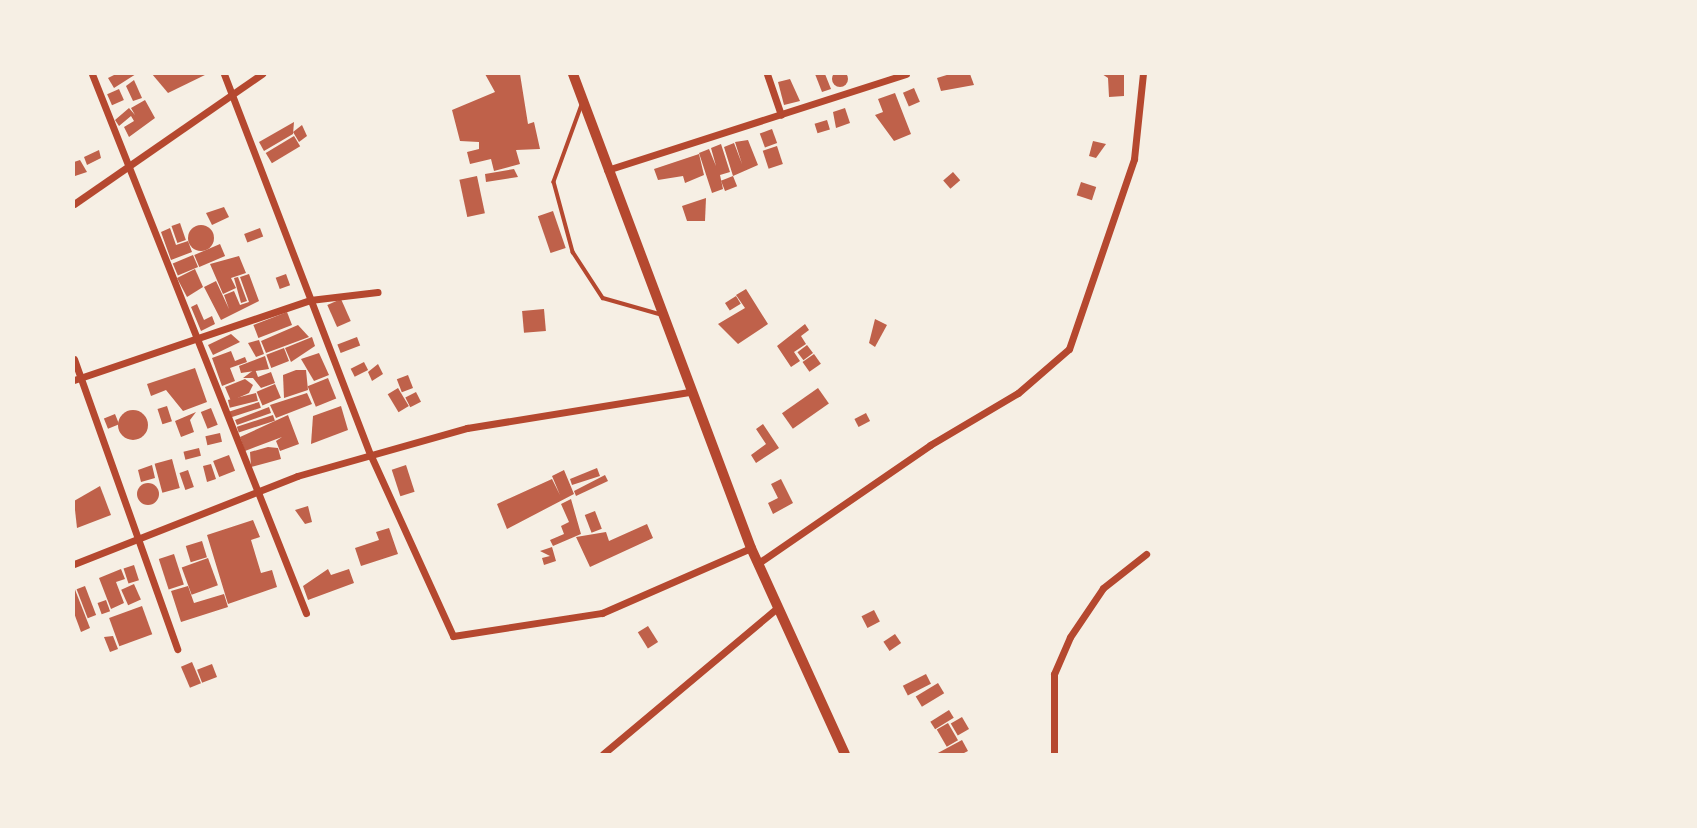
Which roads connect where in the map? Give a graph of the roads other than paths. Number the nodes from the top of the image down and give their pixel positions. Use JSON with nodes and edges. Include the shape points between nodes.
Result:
{"nodes":[{"id":1,"x":92,"y":74,"type":"edge"},
{"id":2,"x":224,"y":74,"type":"edge"},
{"id":3,"x":262,"y":74,"type":"edge"},
{"id":4,"x":573,"y":74,"type":"edge"},
{"id":5,"x":767,"y":74,"type":"edge"},
{"id":6,"x":906,"y":74,"type":"edge"},
{"id":7,"x":1143,"y":74,"type":"edge"},
{"id":8,"x":233,"y":93,"type":"junction"},
{"id":9,"x":583,"y":103,"type":"junction"},
{"id":10,"x":781,"y":115,"type":"junction"},
{"id":11,"x":130,"y":166,"type":"junction"},
{"id":12,"x":607,"y":170,"type":"junction"},
{"id":13,"x":74,"y":204,"type":"edge"},
{"id":14,"x":378,"y":292,"type":"dead end"},
{"id":15,"x":310,"y":300,"type":"junction"},
{"id":16,"x":660,"y":314,"type":"junction"},
{"id":17,"x":199,"y":341,"type":"junction"},
{"id":18,"x":74,"y":359,"type":"edge"},
{"id":19,"x":78,"y":378,"type":"edge"},
{"id":20,"x":689,"y":392,"type":"junction"},
{"id":21,"x":371,"y":456,"type":"junction"},
{"id":22,"x":256,"y":494,"type":"junction"},
{"id":23,"x":140,"y":539,"type":"junction"},
{"id":24,"x":751,"y":548,"type":"junction"},
{"id":25,"x":1146,"y":554,"type":"dead end"},
{"id":26,"x":74,"y":564,"type":"edge"},
{"id":27,"x":757,"y":564,"type":"junction"},
{"id":28,"x":776,"y":609,"type":"junction"},
{"id":29,"x":306,"y":613,"type":"dead end"},
{"id":30,"x":177,"y":649,"type":"dead end"},
{"id":31,"x":603,"y":754,"type":"edge"},
{"id":32,"x":845,"y":754,"type":"edge"},
{"id":33,"x":1054,"y":754,"type":"edge"}],
"edges":[{"from":1,"to":11,"type":"street"},
{"from":2,"to":8,"type":"street"},
{"from":3,"to":8,"type":"street"},
{"from":4,"to":9,"type":"highway"},
{"from":5,"to":10,"type":"street"},
{"from":6,"to":10,"type":"street"},
{"from":7,"to":27,"type":"street","via":[[1134,159],[1069,349],[1018,393],[930,444]]},
{"from":8,"to":11,"type":"street"},
{"from":8,"to":15,"type":"street"},
{"from":9,"to":12,"type":"highway"},
{"from":9,"to":16,"type":"lane","via":[[554,182],[572,251],[603,298]]},
{"from":10,"to":12,"type":"street"},
{"from":11,"to":13,"type":"street"},
{"from":11,"to":17,"type":"street"},
{"from":12,"to":16,"type":"highway"},
{"from":14,"to":15,"type":"street"},
{"from":15,"to":17,"type":"street"},
{"from":15,"to":21,"type":"street"},
{"from":16,"to":20,"type":"highway"},
{"from":17,"to":19,"type":"street"},
{"from":17,"to":22,"type":"street"},
{"from":18,"to":19,"type":"street"},
{"from":19,"to":23,"type":"street"},
{"from":20,"to":21,"type":"street","via":[[478,426]]},
{"from":20,"to":24,"type":"highway"},
{"from":21,"to":22,"type":"street"},
{"from":21,"to":24,"type":"street","via":[[453,636],[602,612]]},
{"from":22,"to":23,"type":"street"},
{"from":22,"to":29,"type":"street"},
{"from":23,"to":26,"type":"street"},
{"from":23,"to":30,"type":"street"},
{"from":24,"to":27,"type":"highway"},
{"from":25,"to":33,"type":"street","via":[[1102,588],[1070,638],[1054,674]]},
{"from":27,"to":28,"type":"highway"},
{"from":28,"to":31,"type":"street"},
{"from":28,"to":32,"type":"highway"}]}
